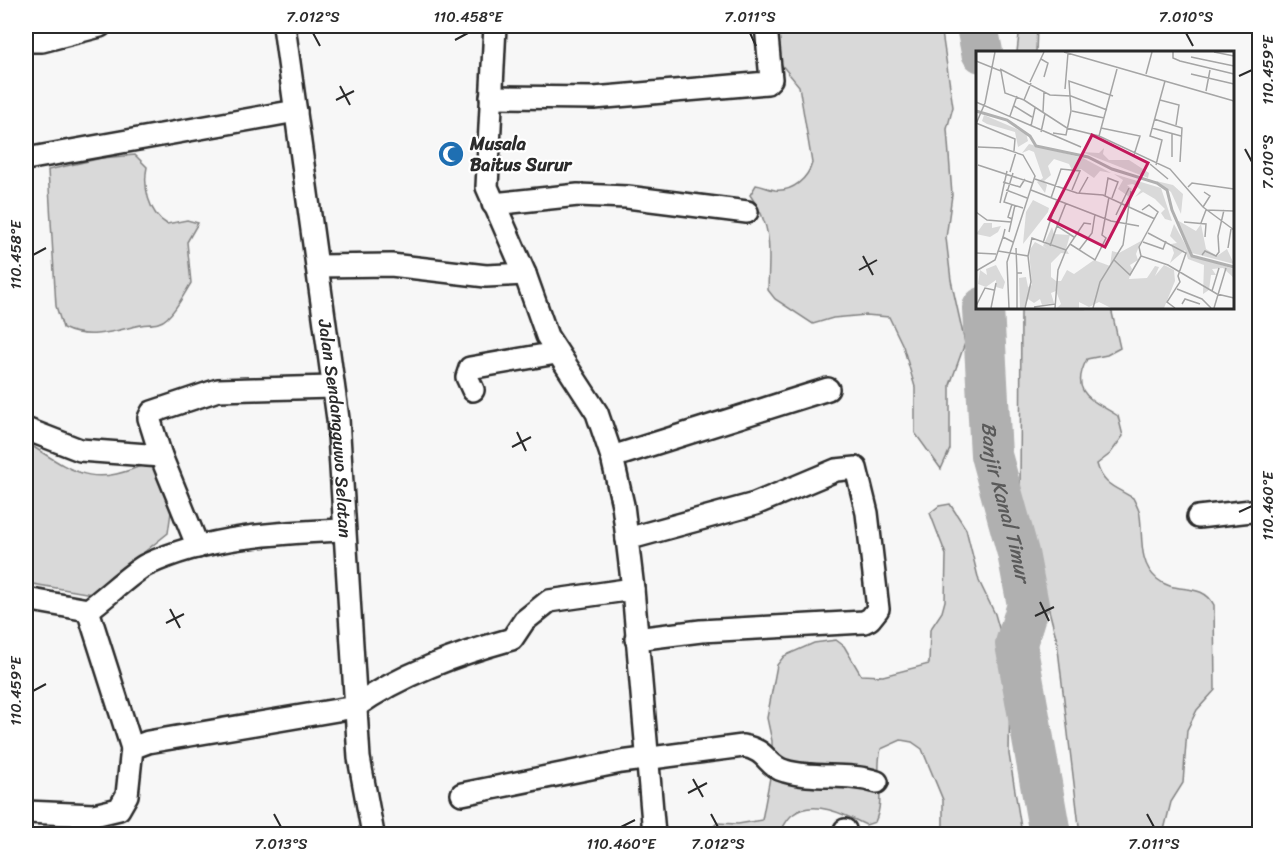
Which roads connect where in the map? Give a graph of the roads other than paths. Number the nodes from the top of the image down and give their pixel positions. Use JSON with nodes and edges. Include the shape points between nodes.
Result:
{"nodes":[{"id":1,"x":100,"y":26,"type":"edge"},
{"id":2,"x":284,"y":26,"type":"edge"},
{"id":3,"x":495,"y":26,"type":"edge"},
{"id":4,"x":766,"y":26,"type":"edge"},
{"id":5,"x":26,"y":37,"type":"edge"},
{"id":6,"x":491,"y":97,"type":"junction"},
{"id":7,"x":296,"y":111,"type":"junction"},
{"id":8,"x":26,"y":159,"type":"edge"},
{"id":9,"x":493,"y":204,"type":"junction"},
{"id":10,"x":747,"y":212,"type":"dead end"},
{"id":11,"x":317,"y":266,"type":"junction"},
{"id":12,"x":525,"y":274,"type":"junction"},
{"id":13,"x":556,"y":353,"type":"junction"},
{"id":14,"x":333,"y":387,"type":"junction"},
{"id":15,"x":828,"y":389,"type":"dead end"},
{"id":16,"x":473,"y":390,"type":"dead end"},
{"id":17,"x":26,"y":429,"type":"edge"},
{"id":18,"x":161,"y":456,"type":"junction"},
{"id":19,"x":612,"y":458,"type":"junction"},
{"id":20,"x":1260,"y":510,"type":"edge"},
{"id":21,"x":1198,"y":517,"type":"dead end"},
{"id":22,"x":343,"y":530,"type":"junction"},
{"id":23,"x":627,"y":539,"type":"junction"},
{"id":24,"x":198,"y":547,"type":"junction"},
{"id":25,"x":633,"y":589,"type":"junction"},
{"id":26,"x":26,"y":599,"type":"edge"},
{"id":27,"x":88,"y":610,"type":"junction"},
{"id":28,"x":636,"y":639,"type":"junction"},
{"id":29,"x":354,"y":707,"type":"junction"},
{"id":30,"x":132,"y":748,"type":"junction"},
{"id":31,"x":646,"y":760,"type":"junction"},
{"id":32,"x":877,"y":782,"type":"dead end"},
{"id":33,"x":462,"y":794,"type":"dead end"},
{"id":34,"x":26,"y":812,"type":"edge"},
{"id":35,"x":373,"y":834,"type":"edge"},
{"id":36,"x":654,"y":834,"type":"edge"}],
"edges":[{"from":1,"to":5,"type":"street","via":[[42,41]]},
{"from":2,"to":7,"type":"street","name":"Jalan Sendangguwo Selatan"},
{"from":3,"to":6,"type":"street"},
{"from":4,"to":6,"type":"street","via":[[771,79],[767,82],[594,98]]},
{"from":6,"to":9,"type":"street","via":[[486,164]]},
{"from":7,"to":8,"type":"street"},
{"from":7,"to":11,"type":"street","name":"Jalan Sendangguwo Selatan"},
{"from":9,"to":10,"type":"street","via":[[578,195]]},
{"from":9,"to":12,"type":"street"},
{"from":11,"to":12,"type":"street","via":[[391,265],[486,276]]},
{"from":11,"to":14,"type":"street","name":"Jalan Sendangguwo Selatan"},
{"from":12,"to":13,"type":"street"},
{"from":13,"to":16,"type":"street","via":[[470,368],[467,376]]},
{"from":13,"to":19,"type":"street","via":[[597,413]]},
{"from":14,"to":18,"type":"street","via":[[218,390],[152,412],[149,418]]},
{"from":14,"to":22,"type":"street","name":"Jalan Sendangguwo Selatan"},
{"from":15,"to":19,"type":"street"},
{"from":17,"to":18,"type":"street","via":[[80,450]]},
{"from":18,"to":24,"type":"street"},
{"from":19,"to":23,"type":"street"},
{"from":20,"to":21,"type":"street"},
{"from":22,"to":24,"type":"street","via":[[262,534]]},
{"from":22,"to":29,"type":"street","name":"Jalan Sendangguwo Selatan"},
{"from":23,"to":25,"type":"street"},
{"from":23,"to":28,"type":"street","via":[[755,504],[836,470],[856,468],[867,513],[878,609],[864,622],[700,631]]},
{"from":24,"to":27,"type":"street","via":[[144,566]]},
{"from":25,"to":28,"type":"street"},
{"from":25,"to":29,"type":"street","via":[[549,601],[524,621],[512,639],[402,679]]},
{"from":26,"to":27,"type":"street"},
{"from":27,"to":30,"type":"street"},
{"from":28,"to":31,"type":"street"},
{"from":29,"to":30,"type":"street"},
{"from":29,"to":35,"type":"street","name":"Jalan Sendangguwo Selatan","via":[[358,758]]},
{"from":30,"to":34,"type":"street","via":[[127,795],[119,810],[94,814]]},
{"from":31,"to":32,"type":"street","via":[[743,746],[757,749],[782,771],[863,777]]},
{"from":31,"to":33,"type":"street"},
{"from":31,"to":36,"type":"street"}]}
